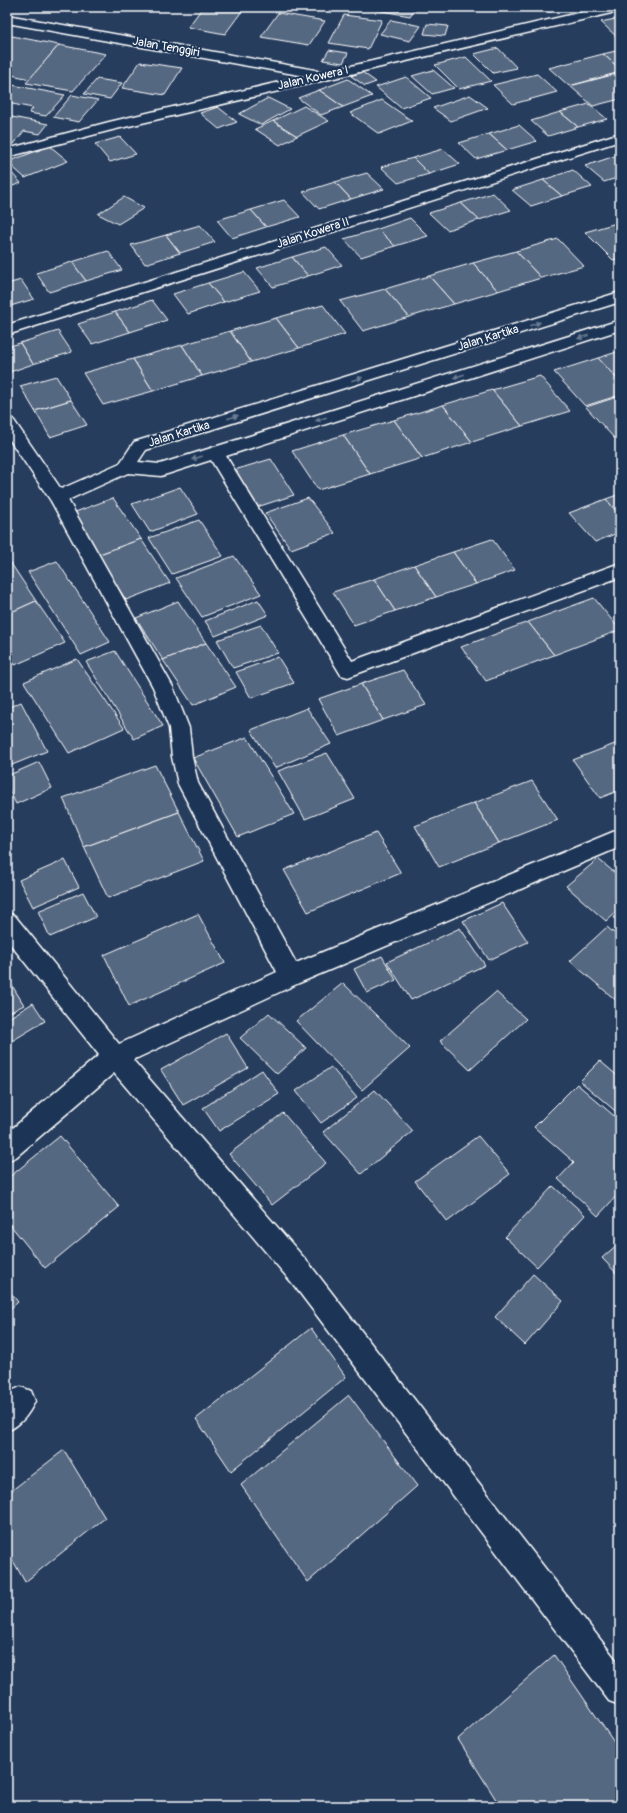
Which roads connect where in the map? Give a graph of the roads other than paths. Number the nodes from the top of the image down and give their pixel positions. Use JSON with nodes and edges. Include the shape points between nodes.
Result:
{"nodes":[{"id":1,"x":620,"y":7,"type":"edge"},
{"id":2,"x":13,"y":23,"type":"edge"},
{"id":3,"x":324,"y":76,"type":"junction"},
{"id":4,"x":620,"y":137,"type":"edge"},
{"id":5,"x":7,"y":153,"type":"edge"},
{"id":6,"x":620,"y":297,"type":"edge"},
{"id":7,"x":620,"y":326,"type":"edge"},
{"id":8,"x":7,"y":330,"type":"edge"},
{"id":9,"x":7,"y":424,"type":"edge"},
{"id":10,"x":215,"y":452,"type":"junction"},
{"id":11,"x":126,"y":467,"type":"junction"},
{"id":12,"x":58,"y":498,"type":"junction"},
{"id":13,"x":620,"y":570,"type":"edge"},
{"id":14,"x":620,"y":838,"type":"edge"},
{"id":15,"x":7,"y":923,"type":"edge"},
{"id":16,"x":291,"y":976,"type":"junction"},
{"id":17,"x":115,"y":1057,"type":"junction"},
{"id":18,"x":7,"y":1149,"type":"edge"},
{"id":19,"x":620,"y":1690,"type":"edge"}],
"edges":[{"from":1,"to":3,"type":"street","name":"Jalan Kowera I"},
{"from":2,"to":3,"type":"street","name":"Jalan Tenggiri"},
{"from":3,"to":5,"type":"street","name":"Jalan Kowera I"},
{"from":4,"to":8,"type":"street","name":"Jalan Kowera II"},
{"from":11,"to":6,"type":"street","name":"Jalan Kartika","one_way":true,"via":[[140,446]]},
{"from":7,"to":10,"type":"street","name":"Jalan Kartika","one_way":true},
{"from":9,"to":12,"type":"street"},
{"from":10,"to":11,"type":"street","name":"Jalan Kartika","one_way":true,"via":[[161,470]]},
{"from":10,"to":13,"type":"street","via":[[348,670]]},
{"from":11,"to":12,"type":"street"},
{"from":12,"to":16,"type":"street","via":[[163,687],[179,728],[188,784]]},
{"from":14,"to":16,"type":"street"},
{"from":15,"to":17,"type":"street"},
{"from":16,"to":17,"type":"street"},
{"from":17,"to":18,"type":"street"},
{"from":17,"to":19,"type":"street","via":[[302,1275]]}]}
